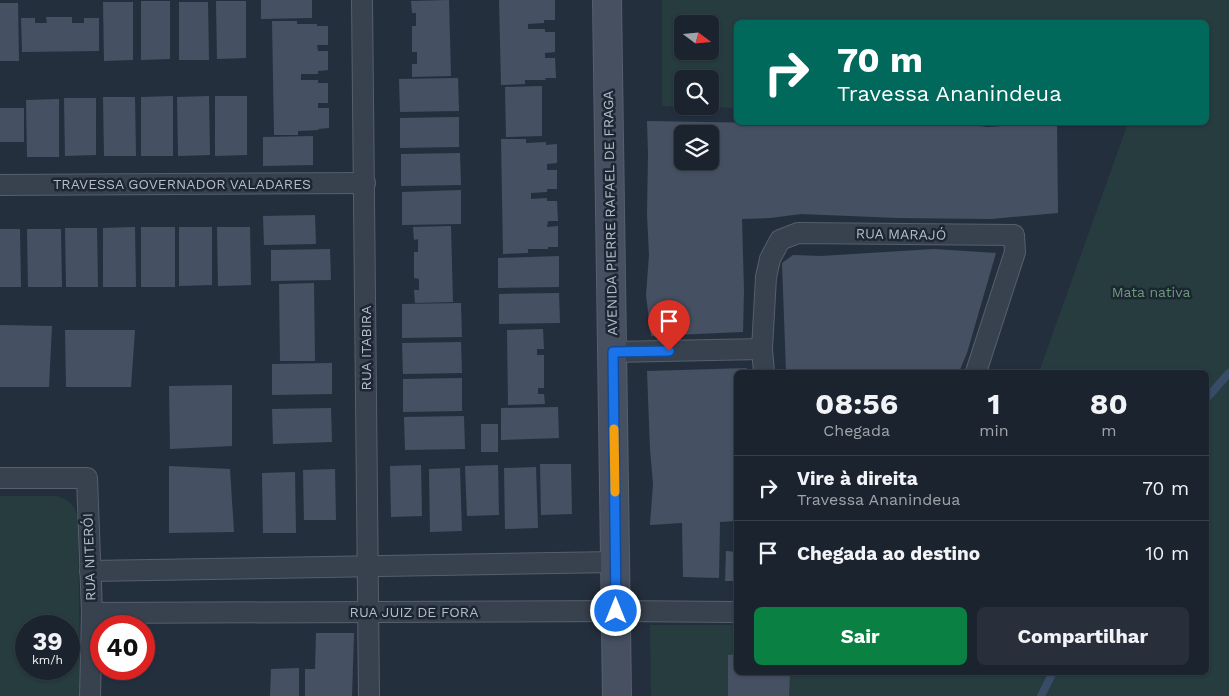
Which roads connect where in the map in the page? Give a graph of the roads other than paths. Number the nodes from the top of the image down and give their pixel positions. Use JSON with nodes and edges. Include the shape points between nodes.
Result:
{"nodes":[{"id":1,"x":362,"y":0,"type":"edge"},
{"id":2,"x":607,"y":0,"type":"edge"},
{"id":3,"x":365,"y":183,"type":"junction"},
{"id":4,"x":0,"y":185,"type":"edge"},
{"id":5,"x":762,"y":349,"type":"junction"},
{"id":6,"x":613,"y":352,"type":"junction"},
{"id":7,"x":764,"y":370,"type":"edge"},
{"id":8,"x":977,"y":370,"type":"edge"},
{"id":9,"x":0,"y":478,"type":"edge"},
{"id":10,"x":616,"y":562,"type":"junction"},
{"id":11,"x":368,"y":566,"type":"junction"},
{"id":12,"x":90,"y":571,"type":"junction"},
{"id":13,"x":616,"y":611,"type":"junction"},
{"id":14,"x":368,"y":612,"type":"junction"},
{"id":15,"x":734,"y":612,"type":"edge"},
{"id":16,"x":92,"y":614,"type":"junction"},
{"id":17,"x":90,"y":696,"type":"edge"},
{"id":18,"x":369,"y":696,"type":"edge"},
{"id":19,"x":617,"y":696,"type":"edge"}],
"edges":[{"from":1,"to":3,"type":"street","name":"RUA ITABIRA"},
{"from":2,"to":6,"type":"street","name":"AVENIDA PIERRE RAFAEL DE FRAGA"},
{"from":3,"to":4,"type":"street","name":"TRAVESSA GOVERNADOR VALADARES"},
{"from":3,"to":11,"type":"street","name":"RUA ITABIRA"},
{"from":5,"to":6,"type":"street"},
{"from":5,"to":7,"type":"street","name":"RUA MARAJÓ"},
{"from":5,"to":8,"type":"street","name":"RUA MARAJÓ","via":[[766,277],[770,259],[780,240],[798,233],[1014,235],[1016,252]]},
{"from":6,"to":10,"type":"street","name":"AVENIDA PIERRE RAFAEL DE FRAGA"},
{"from":9,"to":12,"type":"street","name":"RUA NITERÓI","via":[[86,478]]},
{"from":10,"to":11,"type":"street"},
{"from":10,"to":13,"type":"street","name":"AVENIDA PIERRE RAFAEL DE FRAGA"},
{"from":11,"to":12,"type":"street"},
{"from":11,"to":14,"type":"street","name":"RUA ITABIRA"},
{"from":12,"to":16,"type":"street","name":"RUA NITERÓI"},
{"from":13,"to":14,"type":"street","name":"RUA JUIZ DE FORA"},
{"from":13,"to":15,"type":"street","name":"RUA JUIZ DE FORA"},
{"from":13,"to":19,"type":"street","name":"AVENIDA PIERRE RAFAEL DE FRAGA"},
{"from":14,"to":16,"type":"street","name":"RUA JUIZ DE FORA"},
{"from":14,"to":18,"type":"street","name":"RUA ITABIRA"},
{"from":16,"to":17,"type":"street","name":"RUA NITERÓI"}]}
